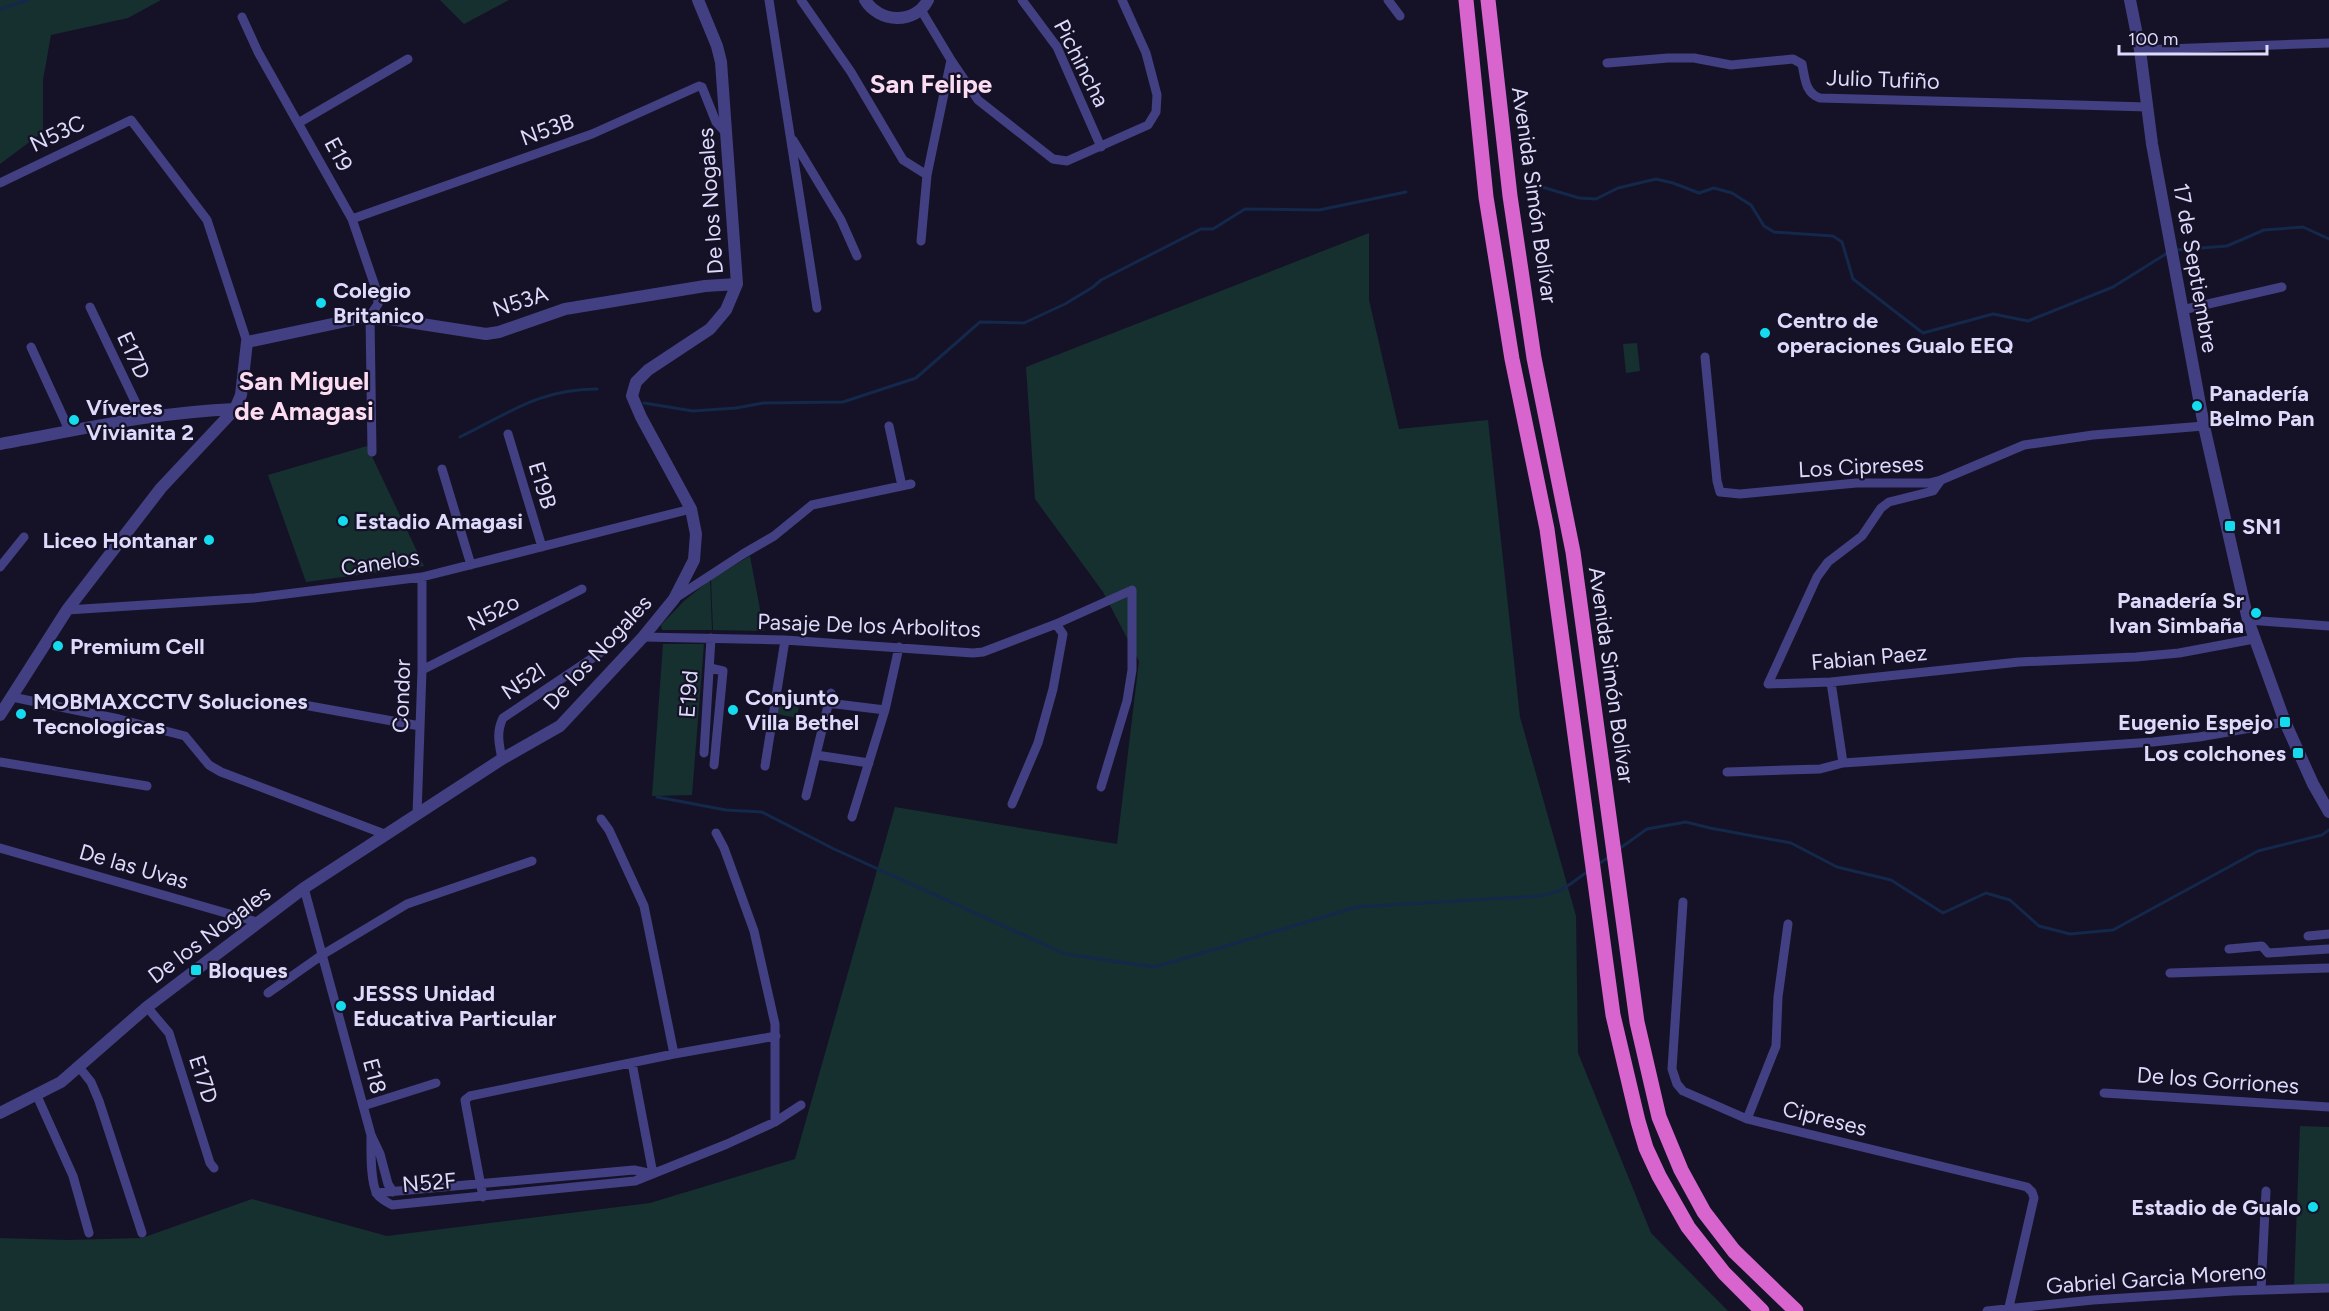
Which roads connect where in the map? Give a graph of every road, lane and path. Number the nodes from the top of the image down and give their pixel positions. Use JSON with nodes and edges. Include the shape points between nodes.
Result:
{"nodes":[{"id":1,"x":698,"y":0,"type":"edge"},
{"id":2,"x":769,"y":0,"type":"edge"},
{"id":3,"x":801,"y":0,"type":"edge"},
{"id":4,"x":865,"y":0,"type":"edge"},
{"id":5,"x":1022,"y":0,"type":"edge"},
{"id":6,"x":1122,"y":0,"type":"edge"},
{"id":7,"x":1388,"y":0,"type":"edge"},
{"id":8,"x":1466,"y":0,"type":"edge"},
{"id":9,"x":1488,"y":0,"type":"edge"},
{"id":10,"x":2130,"y":0,"type":"edge"},
{"id":11,"x":925,"y":5,"type":"edge"},
{"id":12,"x":1400,"y":16,"type":"dead end"},
{"id":13,"x":242,"y":17,"type":"dead end"},
{"id":14,"x":2329,"y":43,"type":"edge"},
{"id":15,"x":2140,"y":50,"type":"junction"},
{"id":16,"x":408,"y":59,"type":"dead end"},
{"id":17,"x":951,"y":60,"type":"junction"},
{"id":18,"x":1607,"y":63,"type":"dead end"},
{"id":19,"x":2148,"y":107,"type":"junction"},
{"id":20,"x":300,"y":122,"type":"junction"},
{"id":21,"x":726,"y":133,"type":"junction"},
{"id":22,"x":790,"y":135,"type":"junction"},
{"id":23,"x":1101,"y":147,"type":"junction"},
{"id":24,"x":927,"y":175,"type":"junction"},
{"id":25,"x":0,"y":183,"type":"edge"},
{"id":26,"x":352,"y":219,"type":"junction"},
{"id":27,"x":921,"y":241,"type":"dead end"},
{"id":28,"x":857,"y":256,"type":"dead end"},
{"id":29,"x":737,"y":284,"type":"junction"},
{"id":30,"x":2283,"y":287,"type":"dead end"},
{"id":31,"x":90,"y":307,"type":"dead end"},
{"id":32,"x":817,"y":308,"type":"dead end"},
{"id":33,"x":2182,"y":310,"type":"junction"},
{"id":34,"x":370,"y":316,"type":"junction"},
{"id":35,"x":247,"y":342,"type":"junction"},
{"id":36,"x":31,"y":347,"type":"dead end"},
{"id":37,"x":1705,"y":357,"type":"dead end"},
{"id":38,"x":235,"y":409,"type":"junction"},
{"id":39,"x":142,"y":418,"type":"junction"},
{"id":40,"x":889,"y":426,"type":"dead end"},
{"id":41,"x":2204,"y":426,"type":"junction"},
{"id":42,"x":70,"y":432,"type":"junction"},
{"id":43,"x":508,"y":434,"type":"dead end"},
{"id":44,"x":0,"y":444,"type":"edge"},
{"id":45,"x":372,"y":452,"type":"dead end"},
{"id":46,"x":442,"y":470,"type":"dead end"},
{"id":47,"x":1941,"y":480,"type":"junction"},
{"id":48,"x":691,"y":509,"type":"junction"},
{"id":49,"x":24,"y":537,"type":"dead end"},
{"id":50,"x":542,"y":547,"type":"junction"},
{"id":51,"x":471,"y":565,"type":"junction"},
{"id":52,"x":0,"y":567,"type":"edge"},
{"id":53,"x":422,"y":577,"type":"junction"},
{"id":54,"x":582,"y":589,"type":"dead end"},
{"id":55,"x":674,"y":599,"type":"junction"},
{"id":56,"x":67,"y":610,"type":"junction"},
{"id":57,"x":2248,"y":620,"type":"junction"},
{"id":58,"x":1056,"y":624,"type":"junction"},
{"id":59,"x":2329,"y":626,"type":"edge"},
{"id":60,"x":643,"y":637,"type":"junction"},
{"id":61,"x":711,"y":638,"type":"junction"},
{"id":62,"x":2254,"y":639,"type":"junction"},
{"id":63,"x":785,"y":640,"type":"junction"},
{"id":64,"x":899,"y":647,"type":"junction"},
{"id":65,"x":600,"y":653,"type":"dead end"},
{"id":66,"x":710,"y":668,"type":"junction"},
{"id":67,"x":422,"y":670,"type":"junction"},
{"id":68,"x":1832,"y":682,"type":"junction"},
{"id":69,"x":12,"y":697,"type":"junction"},
{"id":70,"x":304,"y":705,"type":"dead end"},
{"id":71,"x":885,"y":710,"type":"junction"},
{"id":72,"x":0,"y":715,"type":"edge"},
{"id":73,"x":2285,"y":722,"type":"junction"},
{"id":74,"x":420,"y":726,"type":"junction"},
{"id":75,"x":704,"y":753,"type":"dead end"},
{"id":76,"x":816,"y":755,"type":"junction"},
{"id":77,"x":502,"y":759,"type":"junction"},
{"id":78,"x":0,"y":762,"type":"edge"},
{"id":79,"x":869,"y":763,"type":"junction"},
{"id":80,"x":1843,"y":763,"type":"junction"},
{"id":81,"x":714,"y":765,"type":"dead end"},
{"id":82,"x":765,"y":766,"type":"dead end"},
{"id":83,"x":1727,"y":772,"type":"dead end"},
{"id":84,"x":147,"y":786,"type":"dead end"},
{"id":85,"x":1101,"y":787,"type":"dead end"},
{"id":86,"x":806,"y":796,"type":"dead end"},
{"id":87,"x":1012,"y":804,"type":"dead end"},
{"id":88,"x":2329,"y":812,"type":"edge"},
{"id":89,"x":417,"y":815,"type":"junction"},
{"id":90,"x":852,"y":817,"type":"dead end"},
{"id":91,"x":601,"y":819,"type":"dead end"},
{"id":92,"x":716,"y":833,"type":"dead end"},
{"id":93,"x":387,"y":835,"type":"junction"},
{"id":94,"x":0,"y":848,"type":"edge"},
{"id":95,"x":532,"y":861,"type":"dead end"},
{"id":96,"x":304,"y":888,"type":"junction"},
{"id":97,"x":1683,"y":902,"type":"dead end"},
{"id":98,"x":256,"y":922,"type":"junction"},
{"id":99,"x":1788,"y":924,"type":"dead end"},
{"id":100,"x":2329,"y":934,"type":"edge"},
{"id":101,"x":2308,"y":936,"type":"dead end"},
{"id":102,"x":2329,"y":948,"type":"edge"},
{"id":103,"x":2229,"y":949,"type":"dead end"},
{"id":104,"x":322,"y":955,"type":"junction"},
{"id":105,"x":2329,"y":968,"type":"edge"},
{"id":106,"x":2170,"y":973,"type":"dead end"},
{"id":107,"x":268,"y":993,"type":"dead end"},
{"id":108,"x":147,"y":1007,"type":"junction"},
{"id":109,"x":776,"y":1036,"type":"junction"},
{"id":110,"x":674,"y":1054,"type":"junction"},
{"id":111,"x":632,"y":1063,"type":"junction"},
{"id":112,"x":80,"y":1067,"type":"junction"},
{"id":113,"x":436,"y":1083,"type":"dead end"},
{"id":114,"x":2104,"y":1093,"type":"dead end"},
{"id":115,"x":38,"y":1096,"type":"junction"},
{"id":116,"x":801,"y":1105,"type":"dead end"},
{"id":117,"x":363,"y":1106,"type":"junction"},
{"id":118,"x":2329,"y":1107,"type":"edge"},
{"id":119,"x":0,"y":1113,"type":"edge"},
{"id":120,"x":1747,"y":1119,"type":"junction"},
{"id":121,"x":775,"y":1122,"type":"junction"},
{"id":122,"x":371,"y":1136,"type":"junction"},
{"id":123,"x":214,"y":1168,"type":"dead end"},
{"id":124,"x":653,"y":1174,"type":"junction"},
{"id":125,"x":481,"y":1185,"type":"junction"},
{"id":126,"x":2266,"y":1191,"type":"dead end"},
{"id":127,"x":393,"y":1192,"type":"junction"},
{"id":128,"x":376,"y":1193,"type":"junction"},
{"id":129,"x":483,"y":1197,"type":"junction"},
{"id":130,"x":89,"y":1233,"type":"dead end"},
{"id":131,"x":142,"y":1233,"type":"dead end"},
{"id":132,"x":2329,"y":1288,"type":"edge"},
{"id":133,"x":2261,"y":1290,"type":"junction"},
{"id":134,"x":2093,"y":1300,"type":"junction"},
{"id":135,"x":2009,"y":1307,"type":"junction"},
{"id":136,"x":2057,"y":1307,"type":"edge"},
{"id":137,"x":1762,"y":1311,"type":"edge"},
{"id":138,"x":1796,"y":1311,"type":"edge"},
{"id":139,"x":1987,"y":1311,"type":"edge"},
{"id":140,"x":2091,"y":1311,"type":"edge"}],
"edges":[{"from":1,"to":21,"type":"street","name":"De los Nogales","via":[[721,62]]},
{"from":2,"to":22,"type":"street"},
{"from":3,"to":24,"type":"street","via":[[851,72],[903,160]]},
{"from":4,"to":11,"type":"street","via":[[876,12],[894,18],[904,18]]},
{"from":5,"to":23,"type":"street","name":"Pichincha","via":[[1057,46]]},
{"from":6,"to":23,"type":"street","via":[[1146,53],[1156,112],[1148,125]]},
{"from":7,"to":12,"type":"street"},
{"from":8,"to":137,"type":"highway","name":"Avenida Simón Bolívar","via":[[1486,197],[1512,358],[1547,529],[1613,1015],[1646,1148],[1659,1176],[1688,1227],[1724,1273]]},
{"from":9,"to":138,"type":"highway","name":"Avenida Simón Bolívar","via":[[1510,196],[1534,358],[1573,552],[1637,1022],[1663,1130],[1704,1212],[1734,1251]]},
{"from":10,"to":15,"type":"street","name":"17 de Septiembre"},
{"from":11,"to":17,"type":"street"},
{"from":13,"to":20,"type":"street","name":"E19"},
{"from":14,"to":15,"type":"street"},
{"from":15,"to":19,"type":"street","name":"17 de Septiembre"},
{"from":16,"to":20,"type":"street"},
{"from":17,"to":23,"type":"street","via":[[986,108],[1053,159],[1067,161]]},
{"from":17,"to":24,"type":"street"},
{"from":18,"to":19,"type":"street","name":"Julio Tufiño","via":[[1694,58],[1731,65],[1793,59],[1802,64],[1808,90],[1820,98]]},
{"from":19,"to":33,"type":"street","name":"17 de Septiembre"},
{"from":20,"to":26,"type":"street","name":"E19"},
{"from":21,"to":26,"type":"street","name":"N53B","via":[[716,122],[699,86],[592,134]]},
{"from":21,"to":29,"type":"street","name":"De los Nogales"},
{"from":22,"to":28,"type":"street","via":[[841,220]]},
{"from":22,"to":32,"type":"street"},
{"from":24,"to":27,"type":"street"},
{"from":25,"to":35,"type":"street","name":"N53C","via":[[131,120],[207,220]]},
{"from":26,"to":34,"type":"street","name":"E19","via":[[377,292],[378,304]]},
{"from":29,"to":34,"type":"street","name":"N53A","via":[[565,309],[486,334]]},
{"from":29,"to":48,"type":"street","name":"De los Nogales","via":[[726,310],[710,329],[648,370],[636,382],[632,396]]},
{"from":30,"to":33,"type":"street"},
{"from":31,"to":39,"type":"street","name":"E17D"},
{"from":33,"to":41,"type":"street","name":"17 de Septiembre"},
{"from":34,"to":35,"type":"street","name":"N53A"},
{"from":34,"to":45,"type":"street","name":"E19"},
{"from":35,"to":38,"type":"street","via":[[241,395]]},
{"from":36,"to":42,"type":"street"},
{"from":37,"to":47,"type":"street","name":"Los Cipreses","via":[[1720,492],[1740,494]]},
{"from":38,"to":39,"type":"street"},
{"from":38,"to":56,"type":"street","via":[[160,489]]},
{"from":39,"to":42,"type":"street"},
{"from":40,"to":55,"type":"street","via":[[906,485],[812,504],[774,536]]},
{"from":41,"to":47,"type":"street","name":"Los Cipreses","via":[[2024,445]]},
{"from":41,"to":57,"type":"street","name":"17 de Septiembre"},
{"from":42,"to":44,"type":"street"},
{"from":43,"to":50,"type":"street","name":"E19B"},
{"from":46,"to":51,"type":"street"},
{"from":47,"to":68,"type":"street","name":"Fabian Paez","via":[[1933,491],[1889,502],[1862,536],[1828,562],[1817,577],[1768,684]]},
{"from":48,"to":50,"type":"street","name":"Canelos"},
{"from":48,"to":55,"type":"street","name":"De los Nogales","via":[[696,534],[694,560]]},
{"from":49,"to":52,"type":"street"},
{"from":50,"to":51,"type":"street","name":"Canelos"},
{"from":51,"to":53,"type":"street","name":"Canelos"},
{"from":53,"to":56,"type":"street","name":"Canelos","via":[[254,598]]},
{"from":53,"to":67,"type":"street","name":"Condor"},
{"from":54,"to":67,"type":"street","name":"N52o"},
{"from":55,"to":60,"type":"street","name":"De los Nogales"},
{"from":56,"to":69,"type":"street"},
{"from":57,"to":59,"type":"street"},
{"from":57,"to":62,"type":"street","name":"17 de Septiembre"},
{"from":58,"to":64,"type":"street","name":"Pasaje De los Arbolitos","via":[[983,652]]},
{"from":58,"to":85,"type":"street","name":"Pasaje De los Arbolitos","via":[[1132,590],[1132,670],[1127,701]]},
{"from":58,"to":87,"type":"street","via":[[1063,634],[1053,689],[1038,743]]},
{"from":60,"to":61,"type":"street","name":"Pasaje De los Arbolitos"},
{"from":60,"to":77,"type":"street","name":"De los Nogales","via":[[560,726]]},
{"from":61,"to":63,"type":"street","name":"Pasaje De los Arbolitos"},
{"from":61,"to":66,"type":"street","name":"E19d"},
{"from":62,"to":68,"type":"street","name":"Fabian Paez","via":[[2179,653],[2019,662]]},
{"from":62,"to":73,"type":"street","name":"17 de Septiembre"},
{"from":63,"to":64,"type":"street","name":"Pasaje De los Arbolitos"},
{"from":63,"to":82,"type":"street"},
{"from":64,"to":71,"type":"street"},
{"from":65,"to":77,"type":"street","name":"N52l","via":[[503,718],[498,738]]},
{"from":66,"to":75,"type":"street","name":"E19d"},
{"from":66,"to":81,"type":"street","via":[[723,671]]},
{"from":67,"to":74,"type":"street","name":"Condor"},
{"from":68,"to":80,"type":"street"},
{"from":69,"to":72,"type":"street"},
{"from":69,"to":93,"type":"street","via":[[119,718],[184,736],[209,765],[221,772]]},
{"from":70,"to":74,"type":"street"},
{"from":71,"to":76,"type":"street","via":[[830,698]]},
{"from":71,"to":79,"type":"street"},
{"from":73,"to":80,"type":"street","via":[[2153,742]]},
{"from":73,"to":88,"type":"street","name":"17 de Septiembre"},
{"from":74,"to":89,"type":"street","name":"Condor"},
{"from":76,"to":79,"type":"street"},
{"from":76,"to":86,"type":"street"},
{"from":77,"to":89,"type":"street","name":"De los Nogales"},
{"from":78,"to":84,"type":"street"},
{"from":79,"to":90,"type":"street"},
{"from":80,"to":83,"type":"street","via":[[1820,769]]},
{"from":89,"to":93,"type":"street","name":"De los Nogales"},
{"from":91,"to":110,"type":"street","via":[[644,906]]},
{"from":92,"to":109,"type":"street","via":[[754,931]]},
{"from":93,"to":96,"type":"street","name":"De los Nogales"},
{"from":94,"to":98,"type":"street","name":"De las Uvas"},
{"from":95,"to":104,"type":"street","via":[[407,904]]},
{"from":96,"to":98,"type":"street","name":"De los Nogales"},
{"from":96,"to":104,"type":"street","name":"E18"},
{"from":97,"to":120,"type":"street","name":"Cipreses","via":[[1673,1077],[1683,1091]]},
{"from":98,"to":108,"type":"street","name":"De los Nogales"},
{"from":99,"to":120,"type":"street","via":[[1776,1046]]},
{"from":100,"to":101,"type":"street"},
{"from":102,"to":103,"type":"street","via":[[2268,953],[2262,946]]},
{"from":104,"to":107,"type":"street"},
{"from":104,"to":117,"type":"street","name":"E18"},
{"from":105,"to":106,"type":"street"},
{"from":108,"to":112,"type":"street","name":"De los Nogales"},
{"from":108,"to":123,"type":"street","name":"E17D","via":[[169,1033]]},
{"from":109,"to":110,"type":"street"},
{"from":109,"to":121,"type":"street"},
{"from":110,"to":111,"type":"street"},
{"from":111,"to":124,"type":"street"},
{"from":111,"to":125,"type":"street","via":[[470,1095],[465,1100]]},
{"from":112,"to":115,"type":"street","name":"De los Nogales"},
{"from":112,"to":131,"type":"street","via":[[99,1101]]},
{"from":113,"to":117,"type":"street"},
{"from":114,"to":118,"type":"street","name":"De los Gorriones"},
{"from":115,"to":119,"type":"street","name":"De los Nogales"},
{"from":115,"to":130,"type":"street","via":[[73,1176]]},
{"from":116,"to":121,"type":"street","name":"N52F"},
{"from":117,"to":122,"type":"street","name":"E18"},
{"from":120,"to":135,"type":"street","name":"Cipreses","via":[[2027,1187],[2034,1198]]},
{"from":121,"to":124,"type":"street","name":"N52F"},
{"from":122,"to":127,"type":"street","name":"N52F"},
{"from":122,"to":128,"type":"street","name":"N52F"},
{"from":124,"to":125,"type":"street","name":"N52F","via":[[634,1170]]},
{"from":124,"to":129,"type":"street","name":"N52F","via":[[635,1181]]},
{"from":125,"to":127,"type":"street","name":"N52F"},
{"from":125,"to":129,"type":"street"},
{"from":126,"to":133,"type":"street"},
{"from":127,"to":128,"type":"street"},
{"from":128,"to":129,"type":"street","name":"N52F","via":[[392,1205]]},
{"from":132,"to":133,"type":"street","name":"Gabriel Garcia Moreno"},
{"from":133,"to":134,"type":"street","name":"Gabriel Garcia Moreno"},
{"from":134,"to":136,"type":"street","name":"Gabriel Garcia Moreno"},
{"from":134,"to":140,"type":"street"},
{"from":135,"to":136,"type":"street","name":"Gabriel Garcia Moreno"},
{"from":135,"to":139,"type":"street","name":"Gabriel Garcia Moreno"}]}
